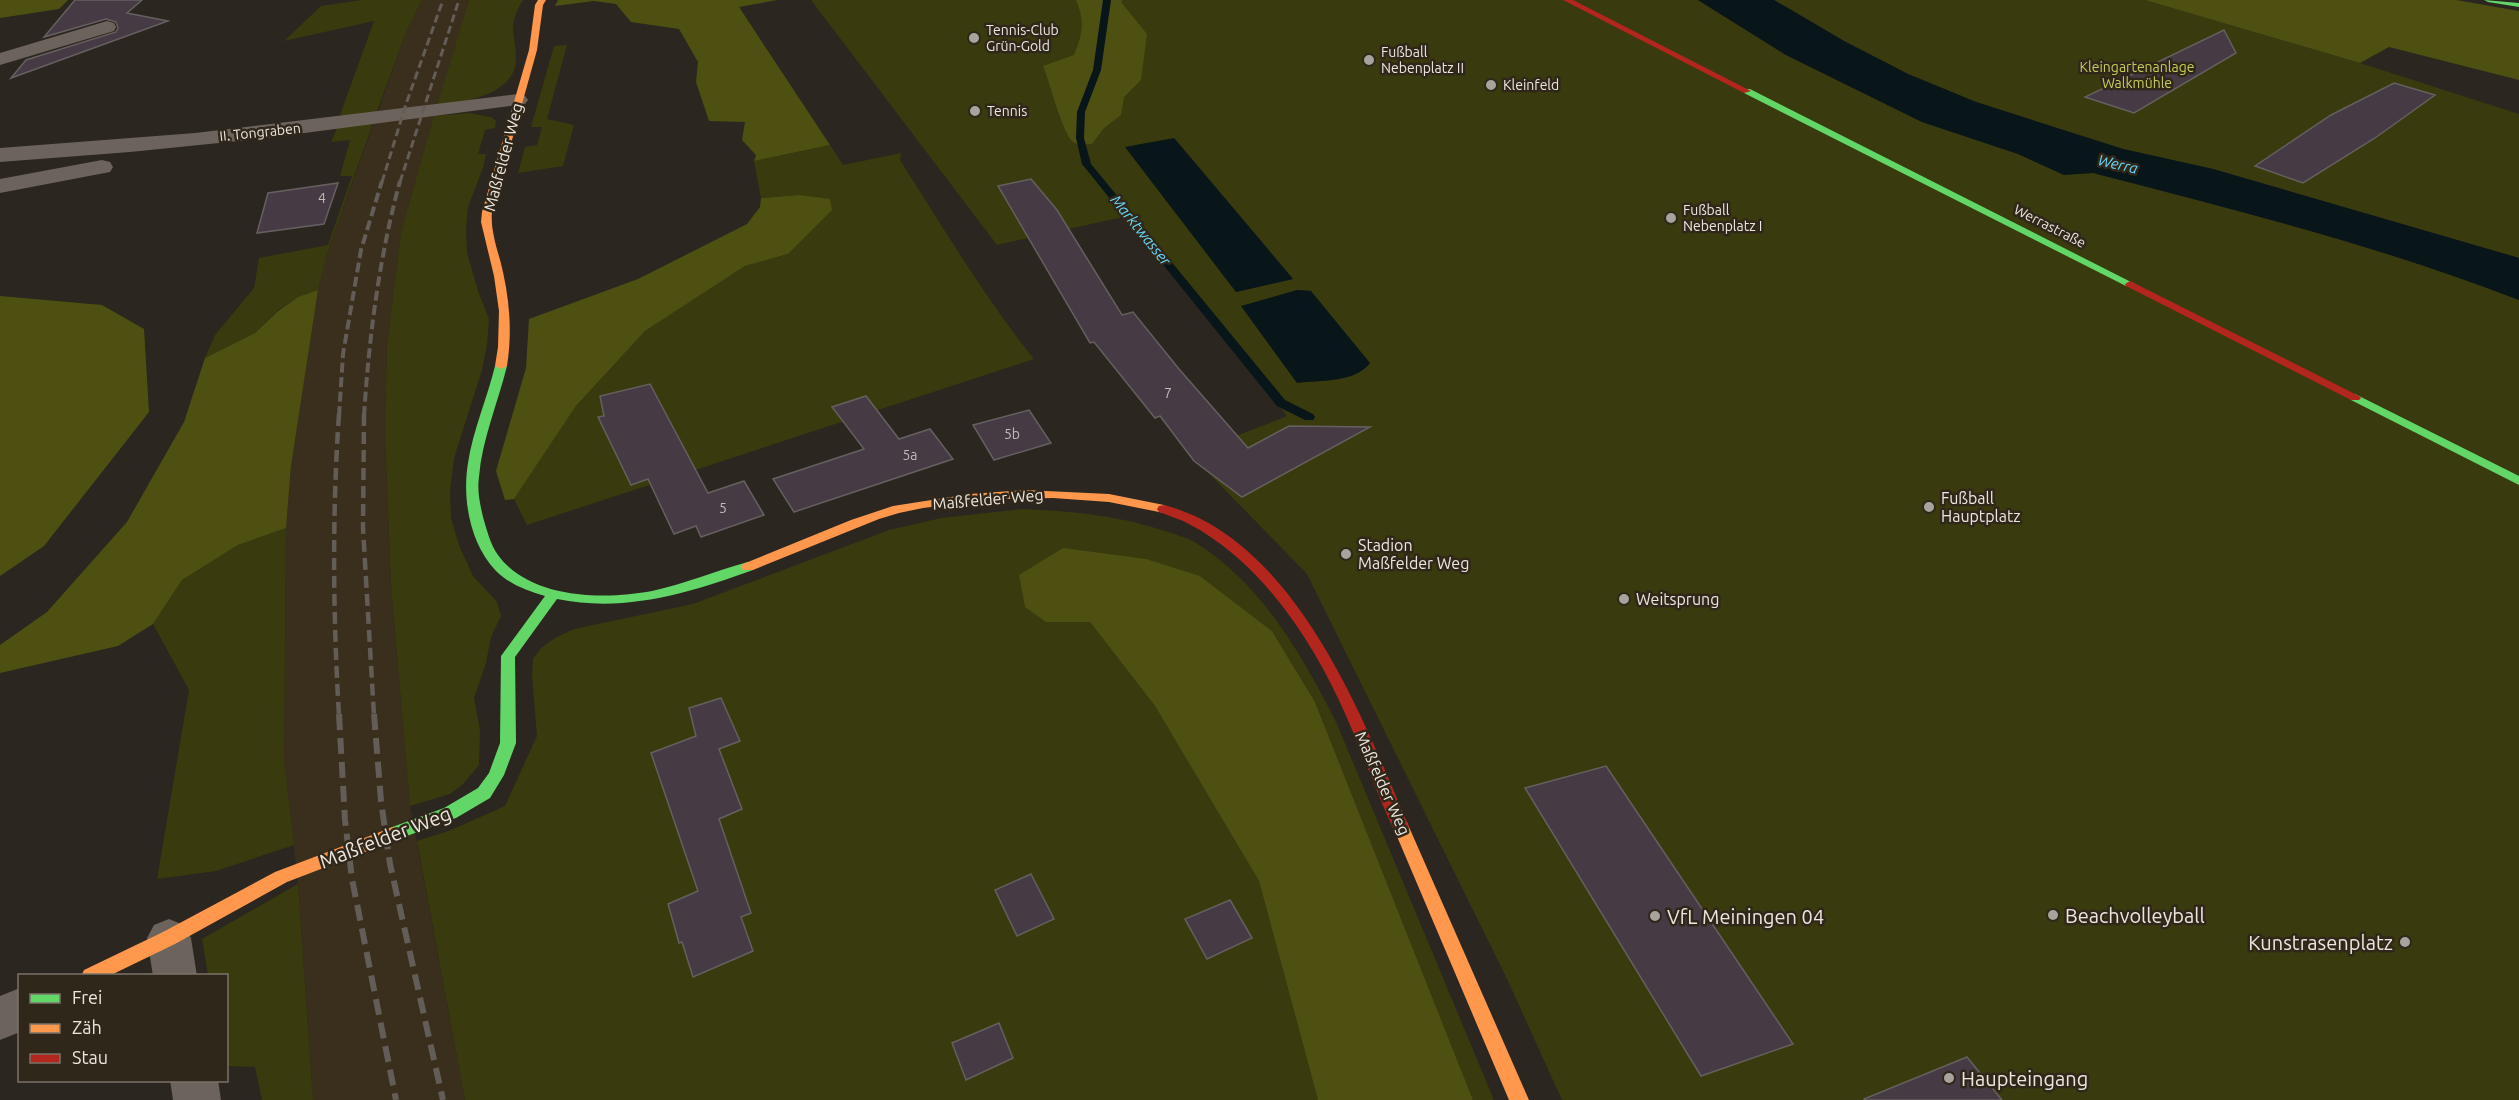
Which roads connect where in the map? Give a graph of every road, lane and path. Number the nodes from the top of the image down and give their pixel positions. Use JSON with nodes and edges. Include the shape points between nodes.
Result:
{"nodes":[{"id":1,"x":542,"y":0,"type":"edge"},
{"id":2,"x":1567,"y":0,"type":"edge"},
{"id":3,"x":2488,"y":0,"type":"edge"},
{"id":4,"x":2519,"y":5,"type":"edge"},
{"id":5,"x":107,"y":27,"type":"dead end"},
{"id":6,"x":0,"y":58,"type":"edge"},
{"id":7,"x":518,"y":100,"type":"junction"},
{"id":8,"x":340,"y":123,"type":"junction"},
{"id":9,"x":0,"y":155,"type":"edge"},
{"id":10,"x":0,"y":186,"type":"edge"},
{"id":11,"x":2519,"y":481,"type":"edge"},
{"id":12,"x":552,"y":596,"type":"junction"},
{"id":13,"x":172,"y":957,"type":"edge"},
{"id":14,"x":95,"y":974,"type":"edge"},
{"id":15,"x":18,"y":1010,"type":"edge"},
{"id":16,"x":0,"y":1018,"type":"edge"},
{"id":17,"x":194,"y":1082,"type":"edge"},
{"id":18,"x":197,"y":1100,"type":"edge"},
{"id":19,"x":1519,"y":1100,"type":"edge"}],
"edges":[{"from":1,"to":7,"type":"street","name":"Maßfelder Weg"},
{"from":2,"to":11,"type":"street","name":"Werrastraße"},
{"from":3,"to":4,"type":"street"},
{"from":5,"to":6,"type":"street"},
{"from":7,"to":8,"type":"street","name":"II. Tongraben"},
{"from":7,"to":12,"type":"street","name":"Maßfelder Weg","via":[[487,212],[507,328],[504,355],[474,470],[472,497],[486,549],[498,566],[516,581]]},
{"from":8,"to":9,"type":"street","name":"II. Tongraben","via":[[74,152]]},
{"from":8,"to":10,"type":"street"},
{"from":12,"to":13,"type":"street","name":"Maßfelder Weg","via":[[508,656],[508,743],[496,775],[484,793],[450,813],[281,877]]},
{"from":12,"to":19,"type":"street","name":"Maßfelder Weg","via":[[585,602],[620,602],[657,595],[726,574],[895,510],[963,498],[1030,492],[1092,495],[1163,508],[1202,525],[1246,557],[1318,648],[1346,699]]},
{"from":13,"to":14,"type":"street","name":"Maßfelder Weg"},
{"from":15,"to":16,"type":"street"},
{"from":17,"to":18,"type":"street"}]}
